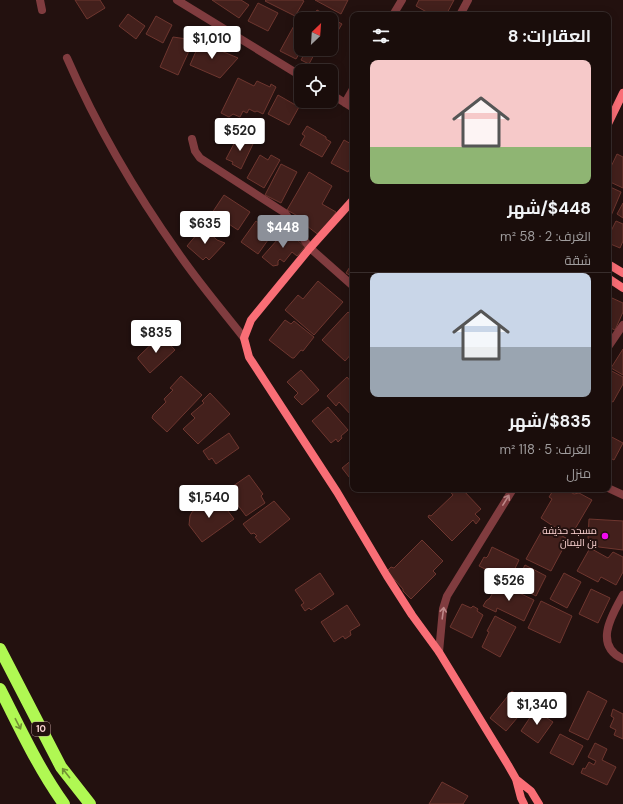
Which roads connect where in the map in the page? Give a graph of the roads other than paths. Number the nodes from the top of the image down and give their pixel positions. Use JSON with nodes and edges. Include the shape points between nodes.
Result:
{"nodes":[{"id":1,"x":40,"y":0,"type":"edge"},
{"id":2,"x":177,"y":0,"type":"edge"},
{"id":3,"x":402,"y":0,"type":"edge"},
{"id":4,"x":468,"y":0,"type":"edge"},
{"id":5,"x":42,"y":10,"type":"dead end"},
{"id":6,"x":395,"y":12,"type":"edge"},
{"id":7,"x":462,"y":12,"type":"edge"},
{"id":8,"x":67,"y":58,"type":"dead end"},
{"id":9,"x":294,"y":72,"type":"edge"},
{"id":10,"x":350,"y":94,"type":"edge"},
{"id":11,"x":622,"y":96,"type":"edge"},
{"id":12,"x":338,"y":98,"type":"edge"},
{"id":13,"x":345,"y":103,"type":"junction"},
{"id":14,"x":350,"y":106,"type":"edge"},
{"id":15,"x":611,"y":118,"type":"edge"},
{"id":16,"x":192,"y":139,"type":"dead end"},
{"id":17,"x":350,"y":203,"type":"edge"},
{"id":18,"x":310,"y":248,"type":"junction"},
{"id":19,"x":611,"y":266,"type":"edge"},
{"id":20,"x":623,"y":273,"type":"edge"},
{"id":21,"x":611,"y":280,"type":"edge"},
{"id":22,"x":350,"y":283,"type":"edge"},
{"id":23,"x":623,"y":288,"type":"edge"},
{"id":24,"x":623,"y":325,"type":"edge"},
{"id":25,"x":244,"y":338,"type":"junction"},
{"id":26,"x":611,"y":343,"type":"edge"},
{"id":27,"x":611,"y":489,"type":"edge"},
{"id":28,"x":511,"y":492,"type":"edge"},
{"id":29,"x":623,"y":495,"type":"edge"},
{"id":30,"x":623,"y":595,"type":"edge"},
{"id":31,"x":0,"y":649,"type":"edge"},
{"id":32,"x":439,"y":652,"type":"junction"},
{"id":33,"x":623,"y":659,"type":"edge"},
{"id":34,"x":0,"y":689,"type":"edge"},
{"id":35,"x":516,"y":779,"type":"junction"},
{"id":36,"x":64,"y":804,"type":"edge"},
{"id":37,"x":90,"y":804,"type":"edge"},
{"id":38,"x":524,"y":804,"type":"edge"},
{"id":39,"x":539,"y":804,"type":"edge"}],
"edges":[{"from":1,"to":5,"type":"street"},
{"from":2,"to":9,"type":"street"},
{"from":3,"to":6,"type":"street"},
{"from":4,"to":7,"type":"street"},
{"from":8,"to":25,"type":"street","via":[[115,155],[179,254]]},
{"from":10,"to":13,"type":"street"},
{"from":11,"to":15,"type":"street"},
{"from":12,"to":13,"type":"street"},
{"from":13,"to":14,"type":"street"},
{"from":16,"to":18,"type":"street","via":[[200,158],[285,213]]},
{"from":17,"to":18,"type":"street"},
{"from":18,"to":22,"type":"street"},
{"from":18,"to":25,"type":"street","via":[[251,320]]},
{"from":19,"to":20,"type":"street"},
{"from":21,"to":23,"type":"street"},
{"from":24,"to":26,"type":"street"},
{"from":25,"to":32,"type":"street","via":[[249,357],[337,492],[412,615]]},
{"from":27,"to":29,"type":"street"},
{"from":32,"to":28,"type":"street","one_way":true,"via":[[443,609],[447,596]]},
{"from":30,"to":33,"type":"street","via":[[608,625],[606,636],[606,641],[613,652]]},
{"from":37,"to":31,"type":"highway","number":"10","one_way":true,"via":[[61,767]]},
{"from":32,"to":35,"type":"street"},
{"from":34,"to":36,"type":"highway","number":"10","one_way":true,"via":[[34,756]]},
{"from":35,"to":38,"type":"street"},
{"from":35,"to":39,"type":"street","via":[[531,791]]}]}
